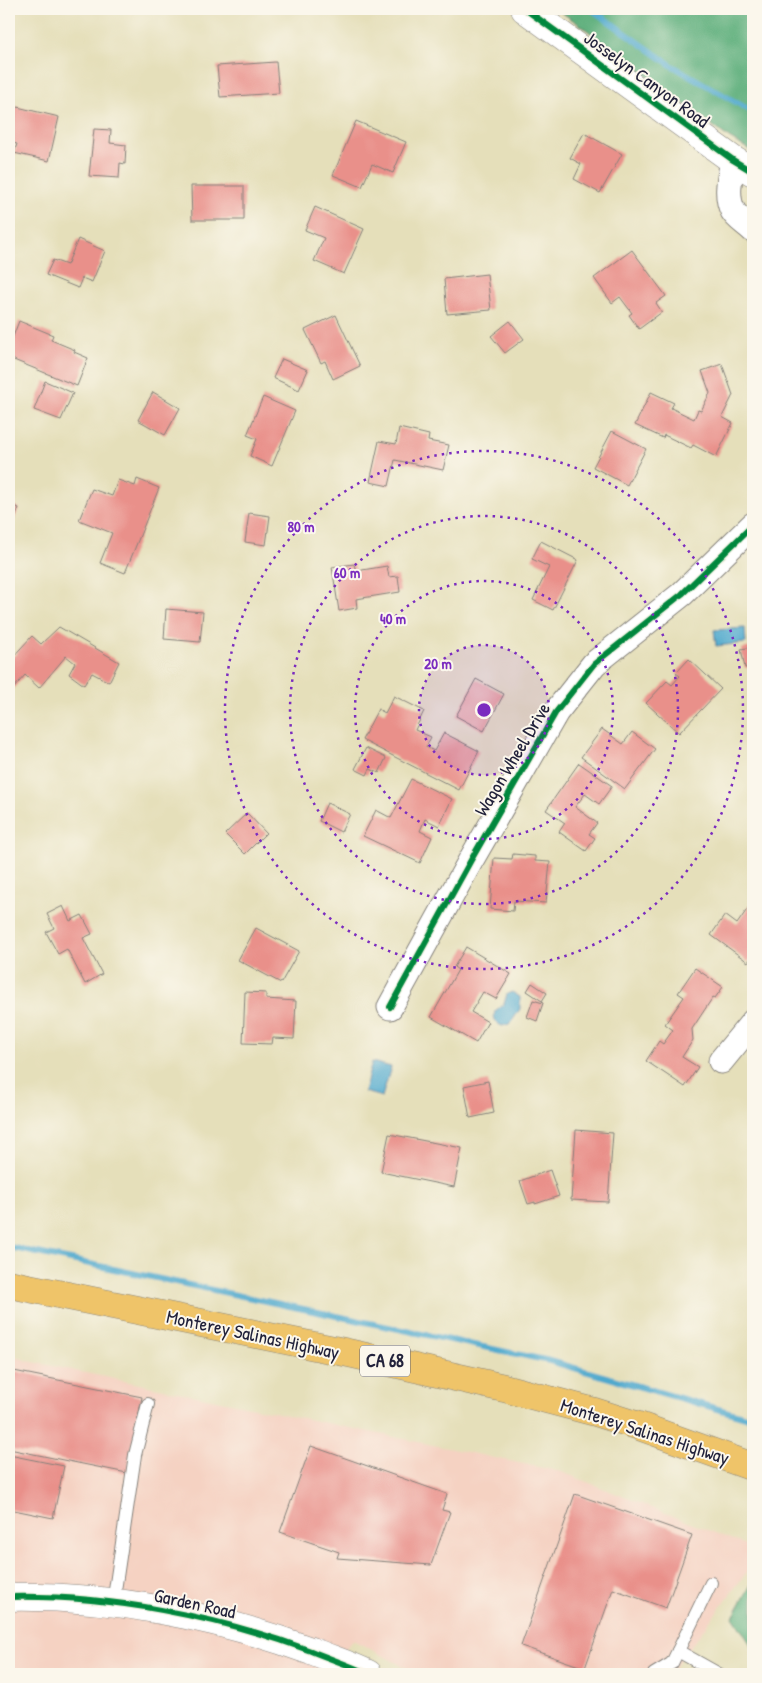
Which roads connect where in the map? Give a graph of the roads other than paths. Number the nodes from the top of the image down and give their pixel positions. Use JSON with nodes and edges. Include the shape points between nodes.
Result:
{"nodes":[{"id":1,"x":525,"y":9,"type":"edge"},
{"id":2,"x":743,"y":166,"type":"edge"},
{"id":3,"x":753,"y":230,"type":"edge"},
{"id":4,"x":753,"y":525,"type":"edge"},
{"id":5,"x":390,"y":1007,"type":"dead end"},
{"id":6,"x":753,"y":1022,"type":"edge"},
{"id":7,"x":721,"y":1060,"type":"dead end"},
{"id":8,"x":9,"y":1284,"type":"edge"},
{"id":9,"x":148,"y":1404,"type":"dead end"},
{"id":10,"x":753,"y":1468,"type":"edge"},
{"id":11,"x":711,"y":1583,"type":"dead end"},
{"id":12,"x":9,"y":1597,"type":"edge"},
{"id":13,"x":113,"y":1604,"type":"junction"},
{"id":14,"x":678,"y":1651,"type":"junction"},
{"id":15,"x":368,"y":1674,"type":"edge"},
{"id":16,"x":654,"y":1674,"type":"edge"},
{"id":17,"x":719,"y":1674,"type":"edge"}],
"edges":[{"from":1,"to":2,"type":"street","name":"Josselyn Canyon Road"},
{"from":2,"to":3,"type":"street","via":[[729,189],[729,201],[734,212]]},
{"from":4,"to":5,"type":"street","name":"Wagon Wheel Drive","via":[[682,594],[594,664],[556,712]]},
{"from":6,"to":7,"type":"street"},
{"from":8,"to":10,"type":"highway","name":"Monterey Salinas Highway","number":"CA 68","via":[[513,1390],[639,1426]]},
{"from":9,"to":13,"type":"lane","via":[[135,1455]]},
{"from":11,"to":14,"type":"lane"},
{"from":12,"to":13,"type":"street","name":"Garden Road","via":[[39,1596]]},
{"from":13,"to":15,"type":"street","name":"Garden Road","via":[[211,1620],[264,1634]]},
{"from":14,"to":16,"type":"lane","via":[[672,1663]]},
{"from":14,"to":17,"type":"lane"}]}
